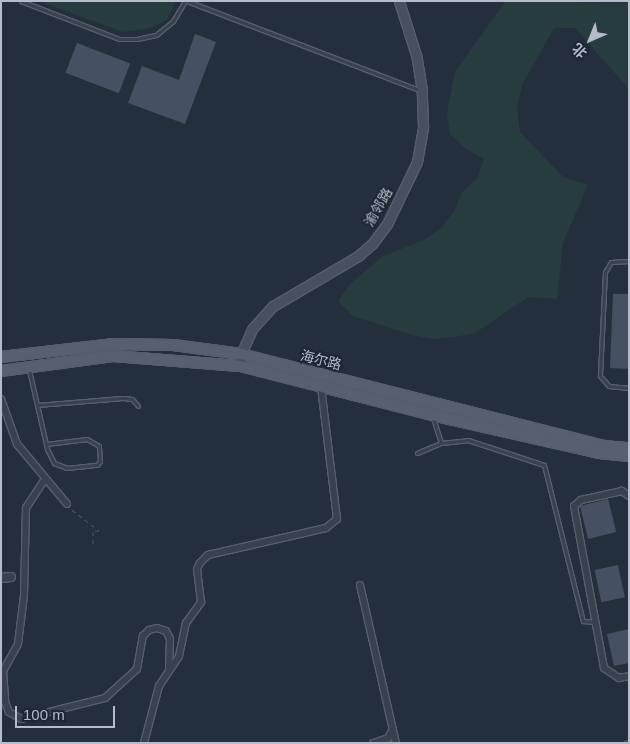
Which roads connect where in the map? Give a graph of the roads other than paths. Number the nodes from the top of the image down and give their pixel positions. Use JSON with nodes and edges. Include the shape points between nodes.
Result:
{"nodes":[{"id":1,"x":21,"y":1,"type":"edge"},
{"id":2,"x":186,"y":1,"type":"edge"},
{"id":3,"x":399,"y":1,"type":"edge"},
{"id":4,"x":422,"y":91,"type":"junction"},
{"id":5,"x":629,"y":261,"type":"edge"},
{"id":6,"x":241,"y":354,"type":"junction"},
{"id":7,"x":1,"y":357,"type":"edge"},
{"id":8,"x":240,"y":366,"type":"junction"},
{"id":9,"x":28,"y":367,"type":"junction"},
{"id":10,"x":1,"y":371,"type":"edge"},
{"id":11,"x":321,"y":387,"type":"junction"},
{"id":12,"x":629,"y":388,"type":"edge"},
{"id":13,"x":1,"y":399,"type":"edge"},
{"id":14,"x":37,"y":405,"type":"junction"},
{"id":15,"x":138,"y":406,"type":"dead end"},
{"id":16,"x":432,"y":415,"type":"junction"},
{"id":17,"x":46,"y":444,"type":"junction"},
{"id":18,"x":441,"y":444,"type":"junction"},
{"id":19,"x":629,"y":448,"type":"edge"},
{"id":20,"x":416,"y":453,"type":"dead end"},
{"id":21,"x":629,"y":456,"type":"edge"},
{"id":22,"x":44,"y":480,"type":"junction"},
{"id":23,"x":629,"y":496,"type":"edge"},
{"id":24,"x":67,"y":504,"type":"road end"},
{"id":25,"x":11,"y":577,"type":"dead end"},
{"id":26,"x":1,"y":578,"type":"edge"},
{"id":27,"x":360,"y":585,"type":"dead end"},
{"id":28,"x":595,"y":622,"type":"junction"},
{"id":29,"x":169,"y":671,"type":"junction"},
{"id":30,"x":2,"y":672,"type":"edge"},
{"id":31,"x":629,"y":676,"type":"edge"},
{"id":32,"x":392,"y":731,"type":"junction"},
{"id":33,"x":144,"y":743,"type":"edge"},
{"id":34,"x":373,"y":743,"type":"edge"},
{"id":35,"x":396,"y":743,"type":"edge"}],
"edges":[{"from":1,"to":2,"type":"lane","via":[[119,39],[156,35],[173,21]]},
{"from":2,"to":4,"type":"lane"},
{"from":3,"to":4,"type":"main road","name":"渝邻路","via":[[416,54]]},
{"from":4,"to":6,"type":"main road","name":"渝邻路","via":[[418,162],[387,224],[358,256],[273,306],[252,329]]},
{"from":5,"to":12,"type":"lane","via":[[611,262],[604,272],[600,376],[609,386]]},
{"from":6,"to":7,"type":"main road","name":"海尔路","via":[[173,346],[114,344]]},
{"from":6,"to":8,"type":"main road","name":"渝邻路"},
{"from":6,"to":19,"type":"main road","name":"海尔路","via":[[604,446]]},
{"from":8,"to":9,"type":"main road","name":"海尔路","via":[[113,356]]},
{"from":8,"to":11,"type":"main road","name":"海尔路"},
{"from":9,"to":10,"type":"main road","name":"海尔路"},
{"from":9,"to":14,"type":"lane"},
{"from":11,"to":16,"type":"main road","name":"海尔路"},
{"from":11,"to":29,"type":"street","via":[[336,522],[326,528],[208,555],[197,569],[201,602],[186,623],[179,656]]},
{"from":13,"to":22,"type":"street","via":[[17,444]]},
{"from":14,"to":15,"type":"lane","via":[[123,398]]},
{"from":14,"to":17,"type":"lane"},
{"from":16,"to":18,"type":"lane"},
{"from":16,"to":21,"type":"main road","name":"海尔路","via":[[598,453]]},
{"from":17,"to":17,"type":"lane","via":[[54,463],[60,467],[97,465],[100,461],[99,446],[87,439]]},
{"from":18,"to":20,"type":"lane"},
{"from":18,"to":28,"type":"lane","via":[[468,440],[544,465],[583,621]]},
{"from":22,"to":24,"type":"street"},
{"from":22,"to":30,"type":"street","via":[[26,508],[24,595],[18,644]]},
{"from":23,"to":28,"type":"street","via":[[622,491],[581,500],[574,506]]},
{"from":25,"to":26,"type":"street"},
{"from":27,"to":32,"type":"street"},
{"from":28,"to":31,"type":"street","via":[[604,668],[619,678]]},
{"from":29,"to":30,"type":"street","via":[[170,639],[166,631],[149,630],[143,636],[138,669],[105,698],[21,719],[9,712]]},
{"from":29,"to":33,"type":"street","via":[[159,686]]},
{"from":32,"to":34,"type":"street","via":[[388,738]]},
{"from":32,"to":35,"type":"street"}]}
